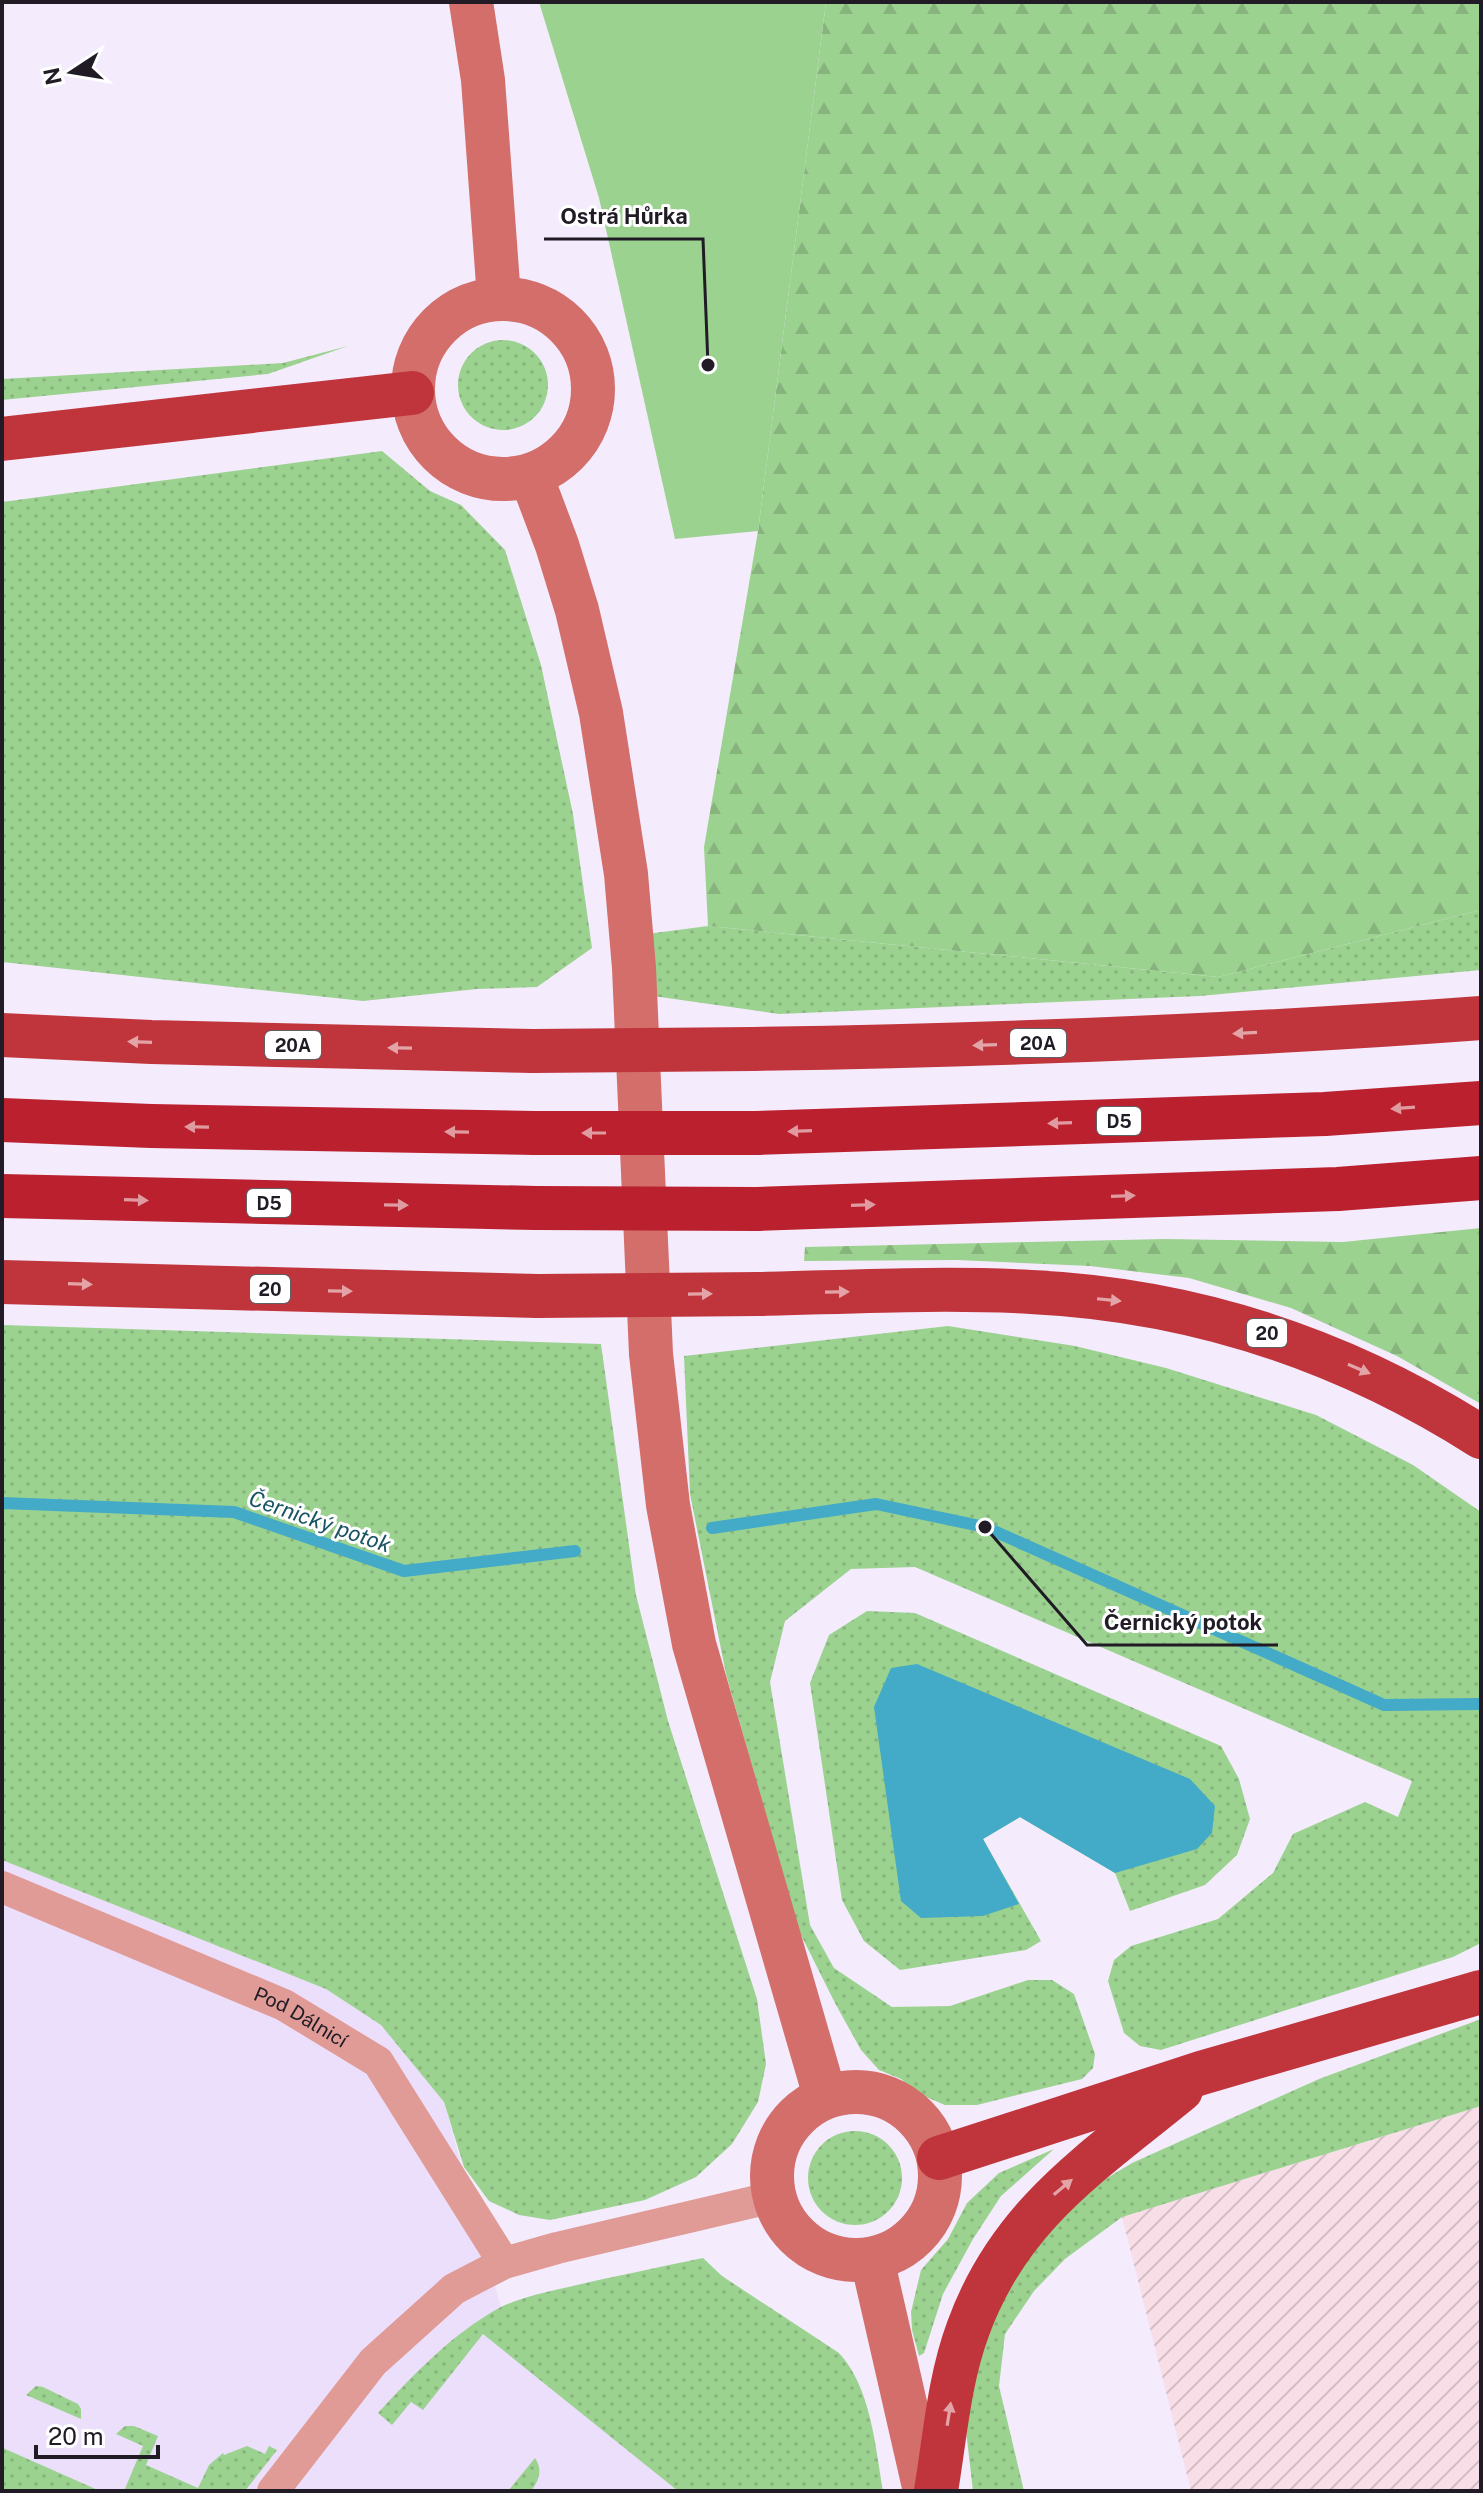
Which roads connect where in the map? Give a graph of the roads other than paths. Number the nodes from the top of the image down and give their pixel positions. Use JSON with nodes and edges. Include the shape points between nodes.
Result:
{"nodes":[{"id":1,"x":471,"y":2,"type":"edge"},
{"id":2,"x":499,"y":298,"type":"junction"},
{"id":3,"x":412,"y":393,"type":"junction"},
{"id":4,"x":2,"y":439,"type":"edge"},
{"id":5,"x":531,"y":476,"type":"junction"},
{"id":6,"x":1481,"y":1018,"type":"edge"},
{"id":7,"x":2,"y":1027,"type":"edge"},
{"id":8,"x":2,"y":1035,"type":"edge"},
{"id":9,"x":52,"y":1038,"type":"junction"},
{"id":10,"x":1481,"y":1103,"type":"edge"},
{"id":11,"x":2,"y":1120,"type":"edge"},
{"id":12,"x":1481,"y":1178,"type":"edge"},
{"id":13,"x":2,"y":1196,"type":"edge"},
{"id":14,"x":2,"y":1282,"type":"edge"},
{"id":15,"x":1481,"y":1437,"type":"edge"},
{"id":16,"x":2,"y":1887,"type":"edge"},
{"id":17,"x":1473,"y":1992,"type":"edge"},
{"id":18,"x":1201,"y":2073,"type":"junction"},
{"id":19,"x":825,"y":2096,"type":"junction"},
{"id":20,"x":939,"y":2158,"type":"junction"},
{"id":21,"x":774,"y":2197,"type":"junction"},
{"id":22,"x":872,"y":2259,"type":"junction"},
{"id":23,"x":504,"y":2263,"type":"junction"},
{"id":24,"x":273,"y":2491,"type":"edge"},
{"id":25,"x":925,"y":2491,"type":"edge"},
{"id":26,"x":936,"y":2491,"type":"edge"}],
"edges":[{"from":1,"to":2,"type":"main road","via":[[483,80]]},
{"from":2,"to":3,"type":"main road","via":[[471,304],[446,318],[427,339],[415,365]]},
{"from":2,"to":5,"type":"main road","via":[[528,301],[554,314],[575,333],[589,359],[594,387],[590,416],[577,442],[557,462]]},
{"from":3,"to":4,"type":"highway"},
{"from":3,"to":5,"type":"main road","via":[[431,445],[451,464],[476,476]]},
{"from":5,"to":19,"type":"main road","via":[[577,610],[601,713],[626,874],[651,1354],[668,1505],[694,1644]]},
{"from":6,"to":9,"type":"highway","number":"20A","one_way":true,"bridge":true,"via":[[1003,1044],[753,1049],[533,1051]]},
{"from":7,"to":9,"type":"highway"},
{"from":8,"to":9,"type":"highway","number":"20A"},
{"from":10,"to":11,"type":"highway","number":"D5","one_way":true,"bridge":true,"via":[[1325,1114],[756,1133]]},
{"from":13,"to":12,"type":"highway","number":"D5","one_way":true,"bridge":true,"via":[[757,1209],[1338,1189]]},
{"from":14,"to":15,"type":"highway","number":"20","one_way":true,"bridge":true,"via":[[538,1296],[1032,1292],[1163,1308],[1260,1331],[1377,1377]]},
{"from":16,"to":23,"type":"street","name":"Pod Dálnicí","via":[[284,2005],[378,2062]]},
{"from":17,"to":18,"type":"highway"},
{"from":18,"to":20,"type":"highway"},
{"from":26,"to":18,"type":"highway","one_way":true,"via":[[967,2330],[1007,2250],[1051,2197]]},
{"from":19,"to":20,"type":"main road","via":[[854,2090],[883,2095],[908,2109],[928,2131]]},
{"from":19,"to":21,"type":"main road","via":[[786,2126],[775,2148]]},
{"from":20,"to":22,"type":"main road","via":[[940,2185],[933,2211],[918,2234],[897,2250]]},
{"from":21,"to":22,"type":"main road","via":[[784,2221],[822,2254],[846,2261]]},
{"from":21,"to":23,"type":"street"},
{"from":22,"to":25,"type":"main road"},
{"from":23,"to":24,"type":"street","via":[[454,2289],[373,2362]]}]}
